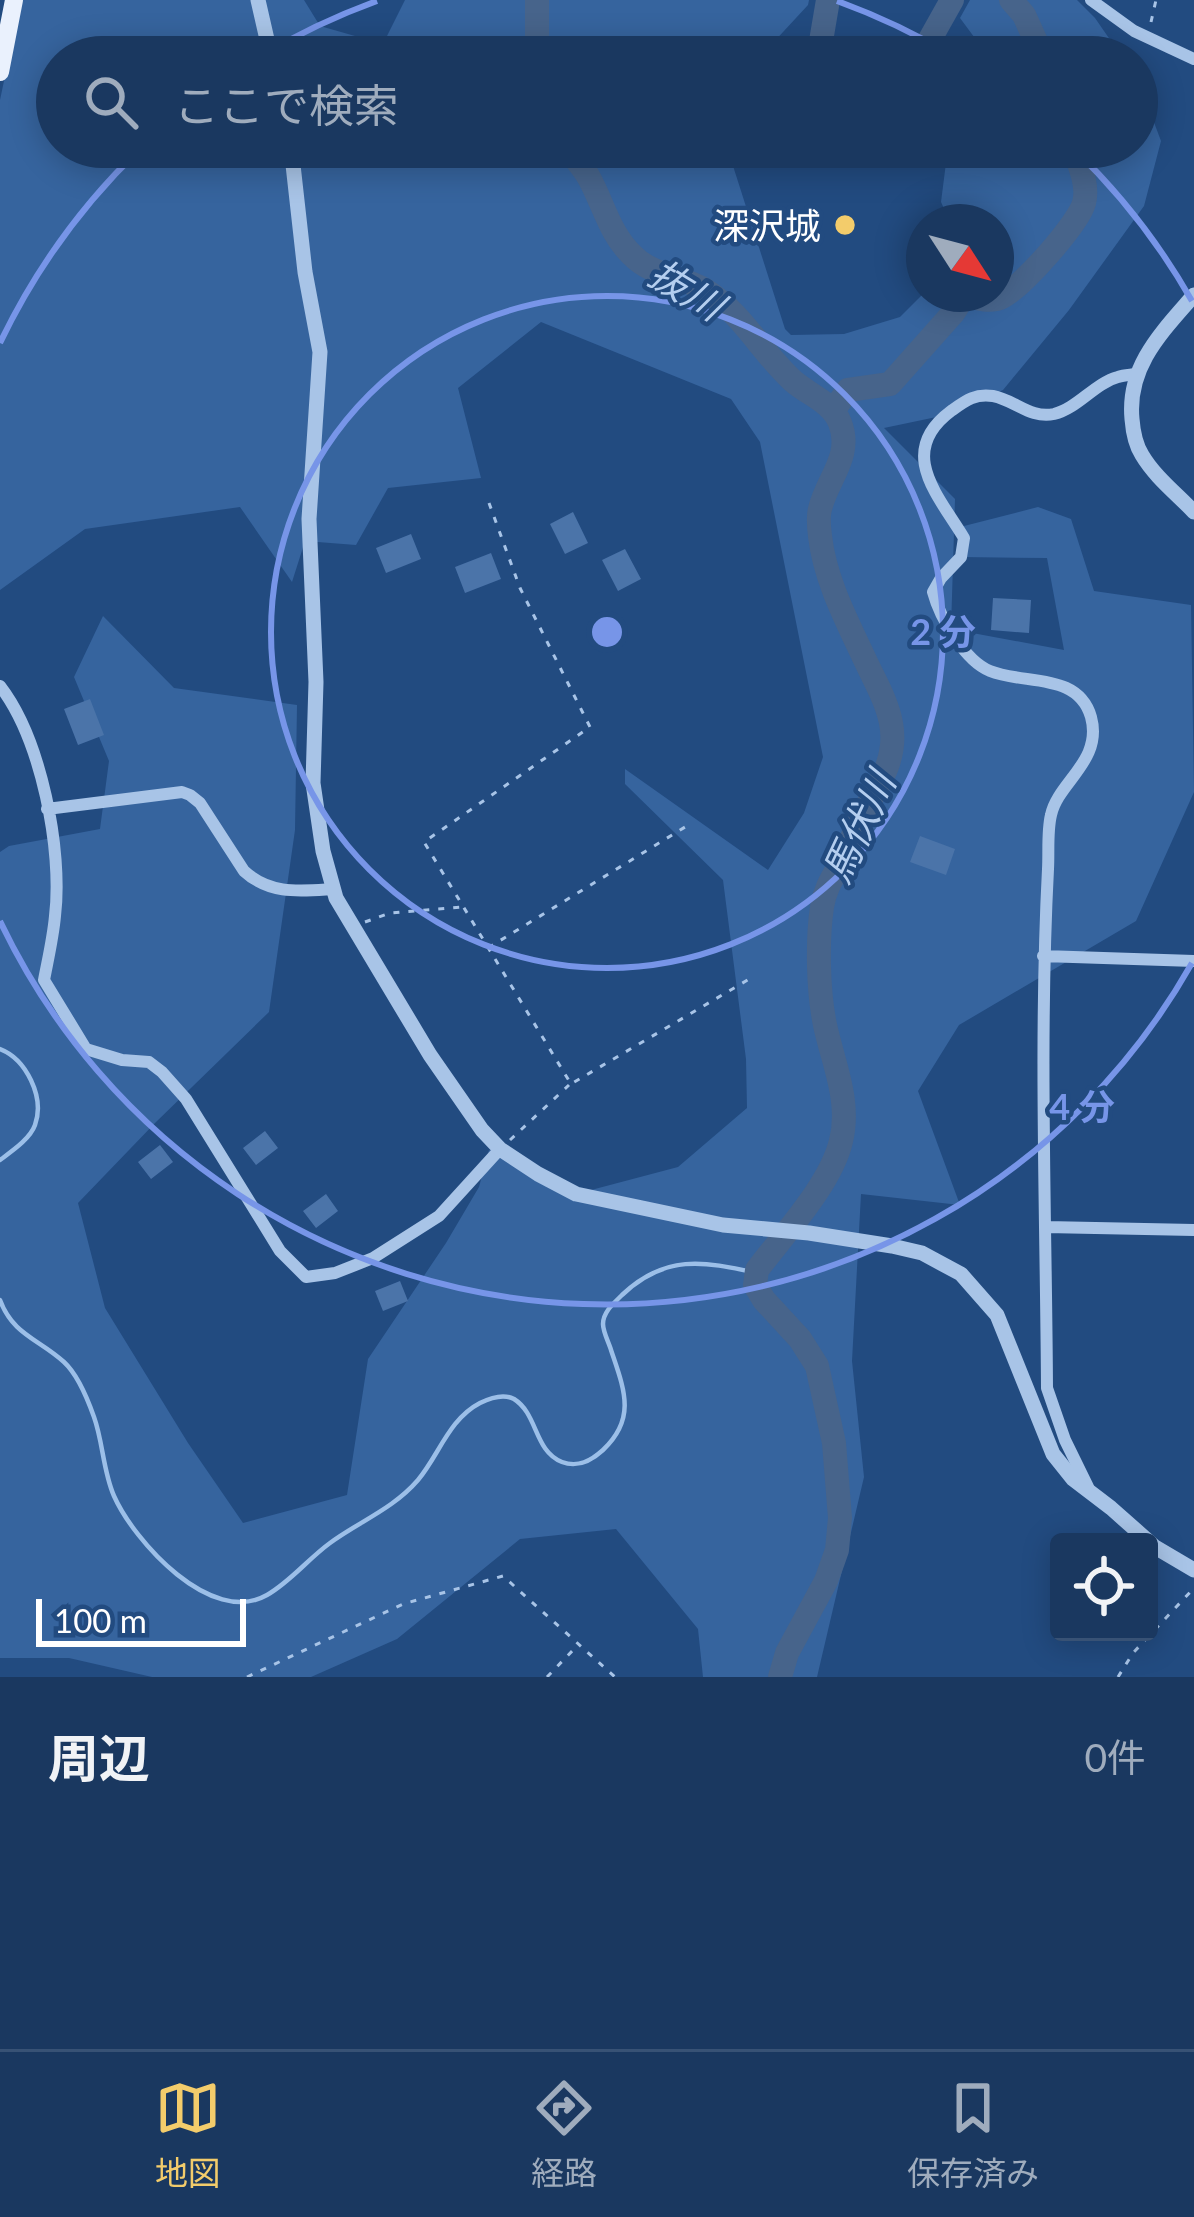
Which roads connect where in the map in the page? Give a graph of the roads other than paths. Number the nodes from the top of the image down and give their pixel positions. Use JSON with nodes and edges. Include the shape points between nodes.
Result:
{"nodes":[{"id":1,"x":14,"y":0,"type":"edge"},
{"id":2,"x":258,"y":0,"type":"edge"},
{"id":3,"x":1091,"y":0,"type":"edge"},
{"id":4,"x":266,"y":36,"type":"edge"},
{"id":5,"x":1148,"y":36,"type":"edge"},
{"id":6,"x":1158,"y":41,"type":"edge"},
{"id":7,"x":1194,"y":59,"type":"edge"},
{"id":8,"x":0,"y":72,"type":"edge"},
{"id":9,"x":293,"y":168,"type":"edge"},
{"id":10,"x":1194,"y":295,"type":"edge"},
{"id":11,"x":1136,"y":374,"type":"junction"},
{"id":12,"x":1194,"y":512,"type":"edge"},
{"id":13,"x":0,"y":686,"type":"edge"},
{"id":14,"x":47,"y":809,"type":"junction"},
{"id":15,"x":333,"y":889,"type":"junction"},
{"id":16,"x":1043,"y":956,"type":"junction"},
{"id":17,"x":1194,"y":961,"type":"edge"},
{"id":18,"x":500,"y":1149,"type":"junction"},
{"id":19,"x":1046,"y":1227,"type":"junction"},
{"id":20,"x":1194,"y":1230,"type":"edge"},
{"id":21,"x":1091,"y":1494,"type":"junction"},
{"id":22,"x":1194,"y":1570,"type":"edge"}],
"edges":[{"from":1,"to":8,"type":"main road"},
{"from":2,"to":4,"type":"street"},
{"from":3,"to":5,"type":"street"},
{"from":6,"to":7,"type":"street"},
{"from":9,"to":15,"type":"street","via":[[320,352],[309,519],[313,783]]},
{"from":10,"to":11,"type":"street"},
{"from":11,"to":12,"type":"street","via":[[1136,444]]},
{"from":11,"to":16,"type":"street","via":[[1114,377],[1054,414],[974,396],[946,416],[923,449],[925,472],[964,538],[962,557],[933,592],[938,613],[978,664],[1076,693],[1093,728],[1090,750],[1051,812]]},
{"from":13,"to":14,"type":"street","via":[[28,736]]},
{"from":14,"to":15,"type":"street","via":[[182,792],[200,803],[253,880],[290,892]]},
{"from":14,"to":18,"type":"street","via":[[56,915],[44,980],[62,1013],[86,1049],[148,1061],[162,1072],[280,1250],[306,1276],[373,1258],[439,1216]]},
{"from":15,"to":18,"type":"street","via":[[430,1054]]},
{"from":16,"to":17,"type":"street"},
{"from":16,"to":19,"type":"street"},
{"from":18,"to":21,"type":"street","via":[[576,1194],[922,1253],[961,1274],[997,1315],[1054,1454]]},
{"from":19,"to":20,"type":"street"},
{"from":19,"to":21,"type":"street","via":[[1047,1388]]},
{"from":21,"to":22,"type":"street"}]}
